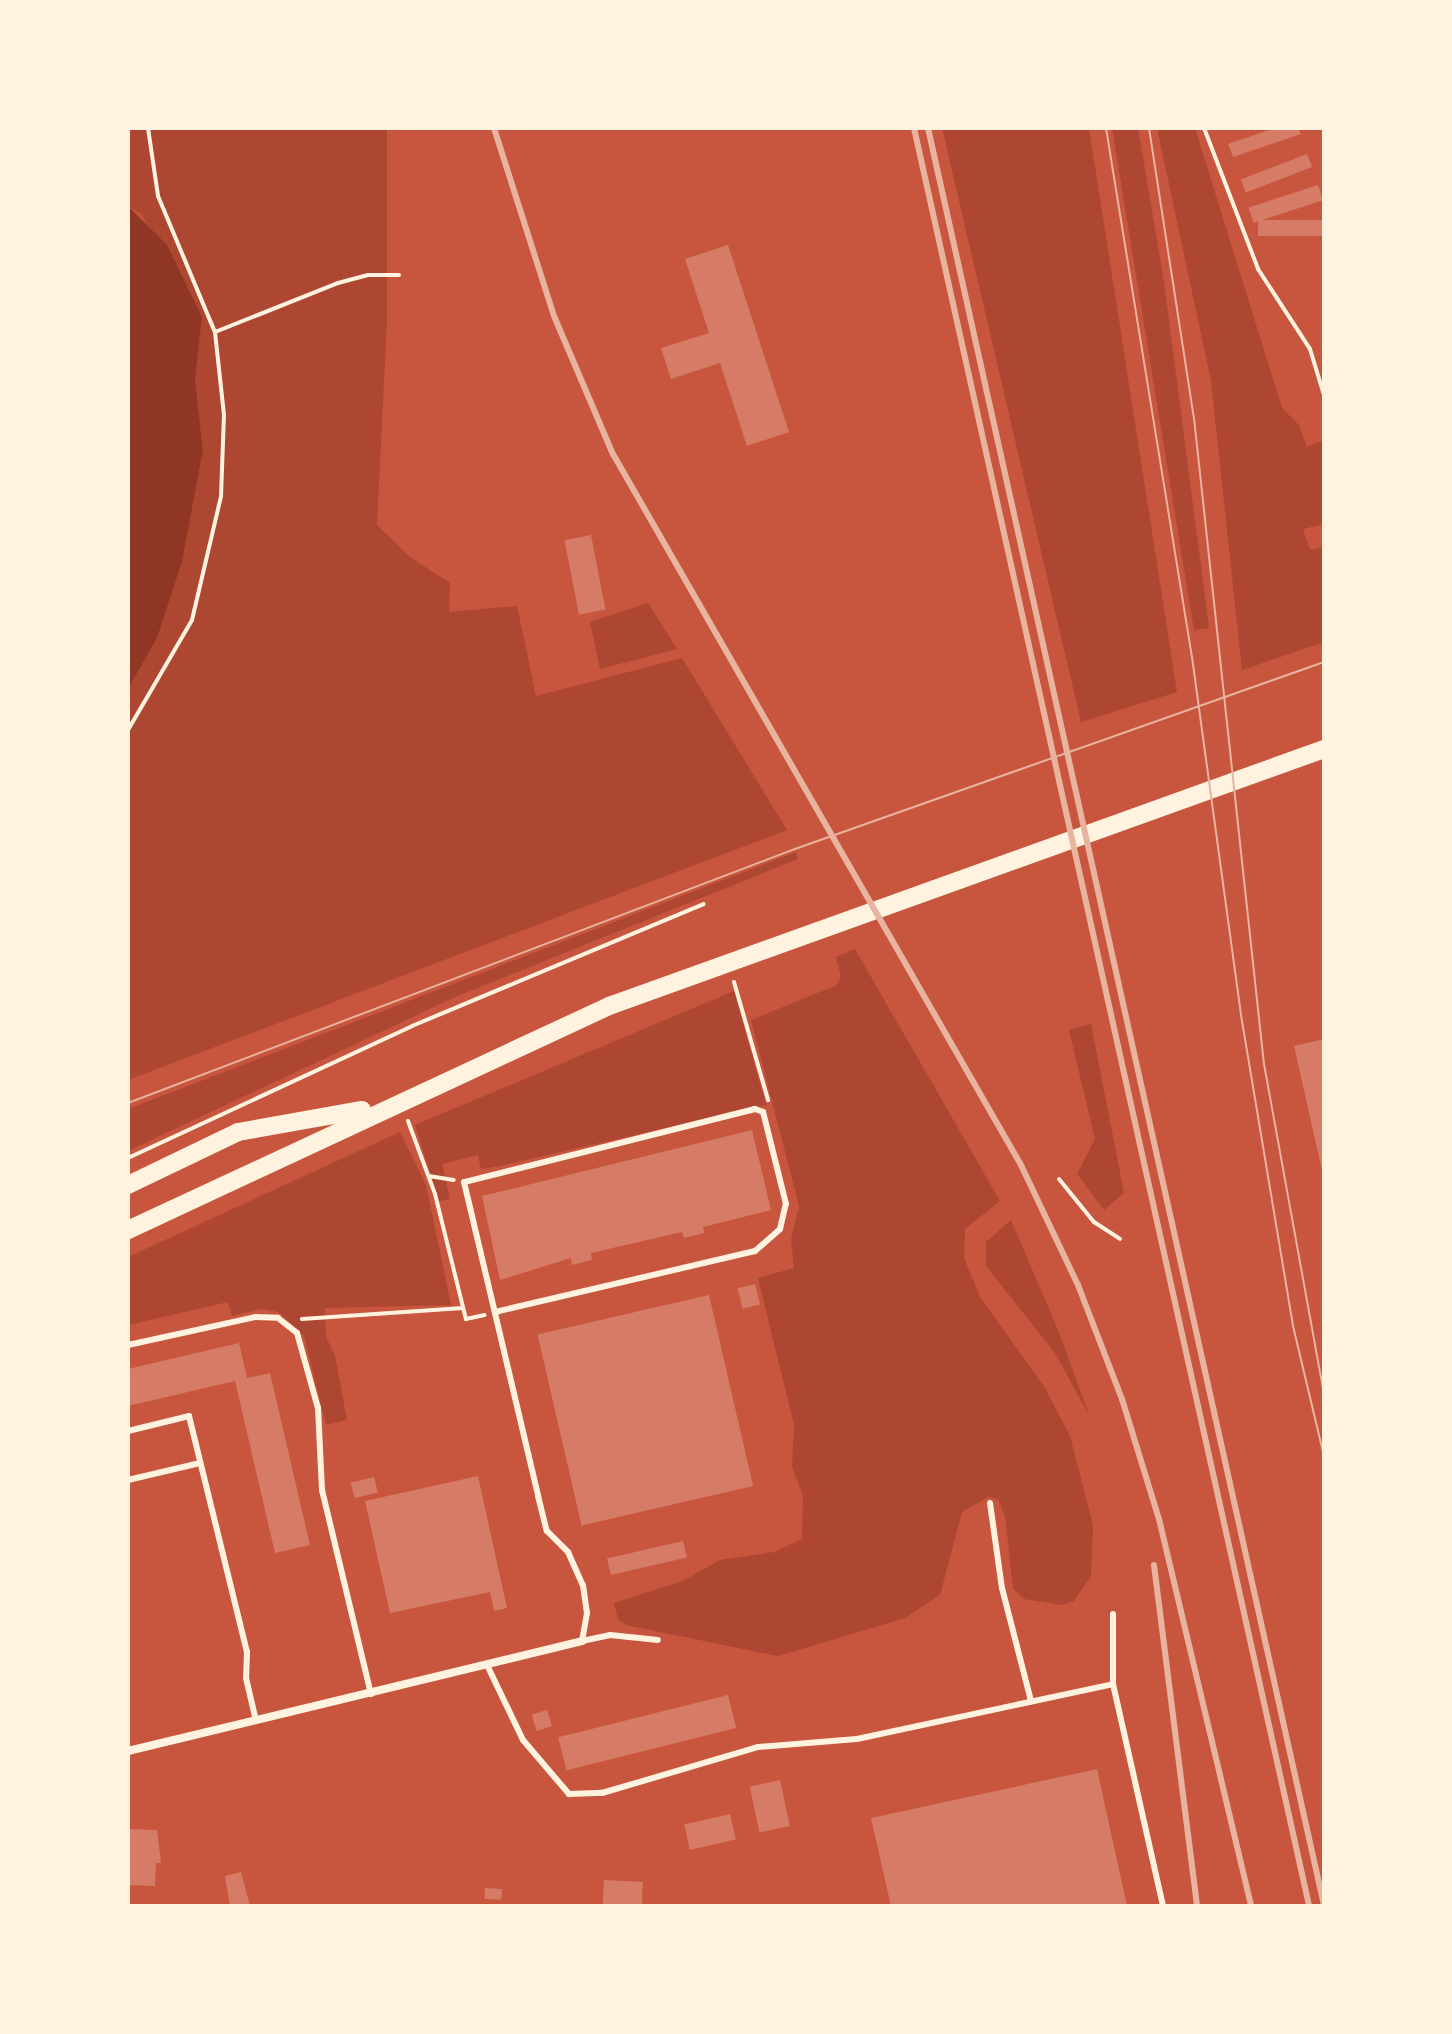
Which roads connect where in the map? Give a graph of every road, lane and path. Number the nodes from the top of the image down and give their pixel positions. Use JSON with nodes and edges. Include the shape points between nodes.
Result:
{"nodes":[{"id":1,"x":148,"y":128,"type":"edge"},
{"id":2,"x":1204,"y":128,"type":"edge"},
{"id":3,"x":399,"y":275,"type":"dead end"},
{"id":4,"x":215,"y":332,"type":"junction"},
{"id":5,"x":1324,"y":395,"type":"edge"},
{"id":6,"x":128,"y":730,"type":"edge"},
{"id":7,"x":1324,"y":749,"type":"edge"},
{"id":8,"x":703,"y":904,"type":"dead end"},
{"id":9,"x":737,"y":988,"type":"dead end"},
{"id":10,"x":384,"y":1107,"type":"junction"},
{"id":11,"x":763,"y":1112,"type":"junction"},
{"id":12,"x":410,"y":1127,"type":"dead end"},
{"id":13,"x":128,"y":1158,"type":"edge"},
{"id":14,"x":429,"y":1176,"type":"junction"},
{"id":15,"x":1059,"y":1179,"type":"dead end"},
{"id":16,"x":464,"y":1182,"type":"junction"},
{"id":17,"x":128,"y":1185,"type":"edge"},
{"id":18,"x":128,"y":1230,"type":"edge"},
{"id":19,"x":1120,"y":1239,"type":"dead end"},
{"id":20,"x":463,"y":1308,"type":"junction"},
{"id":21,"x":495,"y":1312,"type":"junction"},
{"id":22,"x":322,"y":1320,"type":"dead end"},
{"id":23,"x":128,"y":1345,"type":"edge"},
{"id":24,"x":128,"y":1431,"type":"edge"},
{"id":25,"x":200,"y":1463,"type":"junction"},
{"id":26,"x":128,"y":1480,"type":"edge"},
{"id":27,"x":990,"y":1503,"type":"dead end"},
{"id":28,"x":1113,"y":1614,"type":"dead end"},
{"id":29,"x":658,"y":1640,"type":"dead end"},
{"id":30,"x":582,"y":1641,"type":"junction"},
{"id":31,"x":488,"y":1667,"type":"junction"},
{"id":32,"x":1113,"y":1684,"type":"junction"},
{"id":33,"x":371,"y":1694,"type":"junction"},
{"id":34,"x":1031,"y":1701,"type":"junction"},
{"id":35,"x":256,"y":1721,"type":"junction"},
{"id":36,"x":128,"y":1751,"type":"edge"},
{"id":37,"x":1163,"y":1906,"type":"edge"}],
"edges":[{"from":1,"to":4,"type":"path","via":[[158,196]]},
{"from":2,"to":5,"type":"path","via":[[1258,269],[1310,349]]},
{"from":3,"to":4,"type":"path","via":[[368,275],[338,283]]},
{"from":4,"to":6,"type":"path","via":[[224,415],[221,496],[192,620]]},
{"from":7,"to":10,"type":"main road","via":[[609,1006]]},
{"from":8,"to":13,"type":"path","via":[[412,1026]]},
{"from":9,"to":11,"type":"path","via":[[769,1104]]},
{"from":10,"to":17,"type":"main road","via":[[238,1132]]},
{"from":10,"to":18,"type":"main road"},
{"from":11,"to":16,"type":"lane","via":[[755,1109]]},
{"from":11,"to":21,"type":"lane","via":[[786,1204],[780,1229],[755,1251]]},
{"from":12,"to":14,"type":"path"},
{"from":14,"to":16,"type":"path"},
{"from":14,"to":20,"type":"path"},
{"from":15,"to":19,"type":"path","via":[[1094,1222]]},
{"from":16,"to":21,"type":"lane"},
{"from":20,"to":21,"type":"path","via":[[466,1319]]},
{"from":20,"to":22,"type":"path"},
{"from":21,"to":30,"type":"lane","via":[[547,1531],[568,1552],[583,1585],[587,1613]]},
{"from":23,"to":33,"type":"lane","via":[[255,1317],[278,1318],[297,1333],[318,1408],[322,1490]]},
{"from":24,"to":25,"type":"lane","via":[[189,1416]]},
{"from":25,"to":26,"type":"lane"},
{"from":25,"to":35,"type":"lane","via":[[247,1652],[246,1678]]},
{"from":27,"to":34,"type":"lane","via":[[1002,1588]]},
{"from":28,"to":32,"type":"lane"},
{"from":29,"to":30,"type":"lane","via":[[610,1635]]},
{"from":30,"to":31,"type":"street"},
{"from":31,"to":33,"type":"street"},
{"from":31,"to":34,"type":"lane","via":[[523,1740],[569,1794],[602,1793],[758,1747],[857,1739]]},
{"from":32,"to":34,"type":"lane"},
{"from":32,"to":37,"type":"lane"},
{"from":33,"to":35,"type":"street"},
{"from":35,"to":36,"type":"street"}]}
